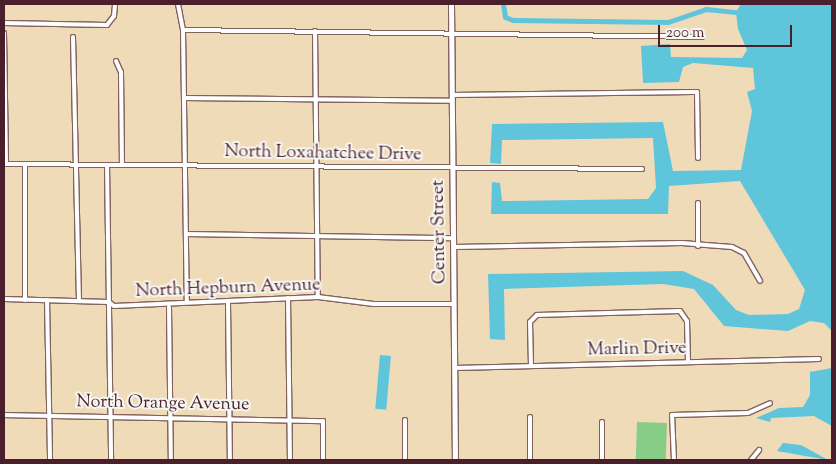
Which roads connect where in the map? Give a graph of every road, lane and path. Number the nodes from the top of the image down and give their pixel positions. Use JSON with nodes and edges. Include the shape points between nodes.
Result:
{"nodes":[{"id":1,"x":114,"y":4,"type":"edge"},
{"id":2,"x":178,"y":4,"type":"edge"},
{"id":3,"x":451,"y":4,"type":"edge"},
{"id":4,"x":4,"y":24,"type":"edge"},
{"id":5,"x":183,"y":30,"type":"junction"},
{"id":6,"x":315,"y":31,"type":"junction"},
{"id":7,"x":451,"y":32,"type":"junction"},
{"id":8,"x":4,"y":33,"type":"edge"},
{"id":9,"x":702,"y":37,"type":"dead end"},
{"id":10,"x":73,"y":38,"type":"dead end"},
{"id":11,"x":116,"y":61,"type":"dead end"},
{"id":12,"x":184,"y":98,"type":"junction"},
{"id":13,"x":452,"y":98,"type":"junction"},
{"id":14,"x":316,"y":100,"type":"junction"},
{"id":15,"x":698,"y":158,"type":"dead end"},
{"id":16,"x":5,"y":164,"type":"edge"},
{"id":17,"x":25,"y":164,"type":"junction"},
{"id":18,"x":78,"y":165,"type":"junction"},
{"id":19,"x":107,"y":165,"type":"junction"},
{"id":20,"x":122,"y":165,"type":"junction"},
{"id":21,"x":185,"y":166,"type":"junction"},
{"id":22,"x":317,"y":168,"type":"junction"},
{"id":23,"x":453,"y":169,"type":"junction"},
{"id":24,"x":642,"y":169,"type":"dead end"},
{"id":25,"x":698,"y":203,"type":"dead end"},
{"id":26,"x":186,"y":234,"type":"junction"},
{"id":27,"x":318,"y":236,"type":"junction"},
{"id":28,"x":454,"y":238,"type":"junction"},
{"id":29,"x":698,"y":246,"type":"junction"},
{"id":30,"x":454,"y":247,"type":"junction"},
{"id":31,"x":760,"y":281,"type":"dead end"},
{"id":32,"x":318,"y":297,"type":"junction"},
{"id":33,"x":288,"y":298,"type":"junction"},
{"id":34,"x":4,"y":299,"type":"edge"},
{"id":35,"x":25,"y":300,"type":"junction"},
{"id":36,"x":48,"y":300,"type":"junction"},
{"id":37,"x":79,"y":301,"type":"junction"},
{"id":38,"x":187,"y":301,"type":"junction"},
{"id":39,"x":109,"y":302,"type":"junction"},
{"id":40,"x":228,"y":303,"type":"junction"},
{"id":41,"x":454,"y":304,"type":"junction"},
{"id":42,"x":169,"y":306,"type":"junction"},
{"id":43,"x":818,"y":359,"type":"dead end"},
{"id":44,"x":688,"y":362,"type":"junction"},
{"id":45,"x":531,"y":366,"type":"junction"},
{"id":46,"x":455,"y":368,"type":"junction"},
{"id":47,"x":770,"y":403,"type":"dead end"},
{"id":48,"x":4,"y":415,"type":"edge"},
{"id":49,"x":49,"y":416,"type":"junction"},
{"id":50,"x":110,"y":417,"type":"junction"},
{"id":51,"x":530,"y":417,"type":"dead end"},
{"id":52,"x":170,"y":418,"type":"junction"},
{"id":53,"x":230,"y":419,"type":"junction"},
{"id":54,"x":289,"y":420,"type":"junction"},
{"id":55,"x":404,"y":420,"type":"dead end"},
{"id":56,"x":602,"y":422,"type":"dead end"},
{"id":57,"x":759,"y":450,"type":"dead end"},
{"id":58,"x":50,"y":460,"type":"edge"},
{"id":59,"x":111,"y":460,"type":"edge"},
{"id":60,"x":171,"y":460,"type":"edge"},
{"id":61,"x":230,"y":460,"type":"edge"},
{"id":62,"x":290,"y":460,"type":"edge"},
{"id":63,"x":324,"y":460,"type":"edge"},
{"id":64,"x":405,"y":460,"type":"edge"},
{"id":65,"x":455,"y":460,"type":"edge"},
{"id":66,"x":530,"y":460,"type":"edge"},
{"id":67,"x":602,"y":460,"type":"edge"},
{"id":68,"x":674,"y":460,"type":"edge"},
{"id":69,"x":751,"y":460,"type":"edge"}],
"edges":[{"from":1,"to":4,"type":"street","via":[[114,16],[107,25]]},
{"from":2,"to":5,"type":"street"},
{"from":3,"to":7,"type":"street","name":"Center Street"},
{"from":5,"to":6,"type":"street"},
{"from":5,"to":12,"type":"street"},
{"from":6,"to":7,"type":"street"},
{"from":6,"to":14,"type":"street"},
{"from":7,"to":9,"type":"street","via":[[471,37]]},
{"from":7,"to":13,"type":"street","name":"Center Street"},
{"from":8,"to":16,"type":"street"},
{"from":10,"to":18,"type":"street"},
{"from":11,"to":20,"type":"street","via":[[121,72]]},
{"from":12,"to":14,"type":"street"},
{"from":12,"to":21,"type":"street"},
{"from":13,"to":14,"type":"street"},
{"from":13,"to":15,"type":"street","via":[[697,92]]},
{"from":13,"to":23,"type":"street","name":"Center Street"},
{"from":14,"to":22,"type":"street"},
{"from":16,"to":17,"type":"street","name":"North Loxahatchee Drive"},
{"from":17,"to":18,"type":"street","name":"North Loxahatchee Drive"},
{"from":17,"to":35,"type":"street"},
{"from":18,"to":19,"type":"street","name":"North Loxahatchee Drive"},
{"from":18,"to":37,"type":"street"},
{"from":19,"to":20,"type":"street","name":"North Loxahatchee Drive"},
{"from":19,"to":39,"type":"street"},
{"from":20,"to":21,"type":"street","name":"North Loxahatchee Drive"},
{"from":21,"to":22,"type":"street","name":"North Loxahatchee Drive"},
{"from":21,"to":26,"type":"street"},
{"from":22,"to":23,"type":"street","name":"North Loxahatchee Drive"},
{"from":22,"to":27,"type":"street"},
{"from":23,"to":24,"type":"street","name":"North Loxahatchee Drive"},
{"from":23,"to":28,"type":"street","name":"Center Street"},
{"from":25,"to":29,"type":"street"},
{"from":26,"to":27,"type":"street"},
{"from":26,"to":38,"type":"street"},
{"from":27,"to":28,"type":"street"},
{"from":27,"to":32,"type":"street"},
{"from":28,"to":30,"type":"street","name":"Center Street"},
{"from":29,"to":30,"type":"street"},
{"from":29,"to":31,"type":"street","via":[[739,249]]},
{"from":30,"to":41,"type":"street","name":"Center Street"},
{"from":32,"to":33,"type":"street","name":"North Hepburn Avenue"},
{"from":32,"to":41,"type":"street","name":"North Hepburn Avenue","via":[[374,304]]},
{"from":33,"to":40,"type":"street","name":"North Hepburn Avenue"},
{"from":33,"to":54,"type":"street"},
{"from":34,"to":35,"type":"street","name":"North Hepburn Avenue"},
{"from":35,"to":36,"type":"street","name":"North Hepburn Avenue"},
{"from":36,"to":37,"type":"street","name":"North Hepburn Avenue"},
{"from":36,"to":49,"type":"street"},
{"from":37,"to":39,"type":"street","name":"North Hepburn Avenue"},
{"from":38,"to":40,"type":"street","name":"North Hepburn Avenue"},
{"from":38,"to":42,"type":"street","name":"North Hepburn Avenue"},
{"from":39,"to":42,"type":"street","name":"North Hepburn Avenue","via":[[112,306]]},
{"from":39,"to":50,"type":"street"},
{"from":40,"to":53,"type":"street"},
{"from":41,"to":46,"type":"street","name":"Center Street"},
{"from":42,"to":52,"type":"street"},
{"from":43,"to":44,"type":"street","name":"Marlin Drive"},
{"from":44,"to":45,"type":"street","name":"Marlin Drive"},
{"from":44,"to":45,"type":"street","via":[[687,318],[680,311],[537,315],[530,322]]},
{"from":45,"to":46,"type":"street","name":"Marlin Drive"},
{"from":46,"to":65,"type":"street","name":"Center Street"},
{"from":47,"to":68,"type":"street","via":[[748,413],[672,415]]},
{"from":48,"to":49,"type":"street","name":"North Orange Avenue"},
{"from":49,"to":50,"type":"street","name":"North Orange Avenue"},
{"from":49,"to":58,"type":"street"},
{"from":50,"to":52,"type":"street","name":"North Orange Avenue"},
{"from":50,"to":59,"type":"street"},
{"from":51,"to":66,"type":"street"},
{"from":52,"to":53,"type":"street","name":"North Orange Avenue"},
{"from":52,"to":60,"type":"street"},
{"from":53,"to":54,"type":"street","name":"North Orange Avenue"},
{"from":53,"to":61,"type":"street"},
{"from":54,"to":62,"type":"street"},
{"from":54,"to":63,"type":"street","name":"North Orange Avenue","via":[[323,421]]},
{"from":55,"to":64,"type":"street"},
{"from":56,"to":67,"type":"street"},
{"from":57,"to":69,"type":"street"}]}
